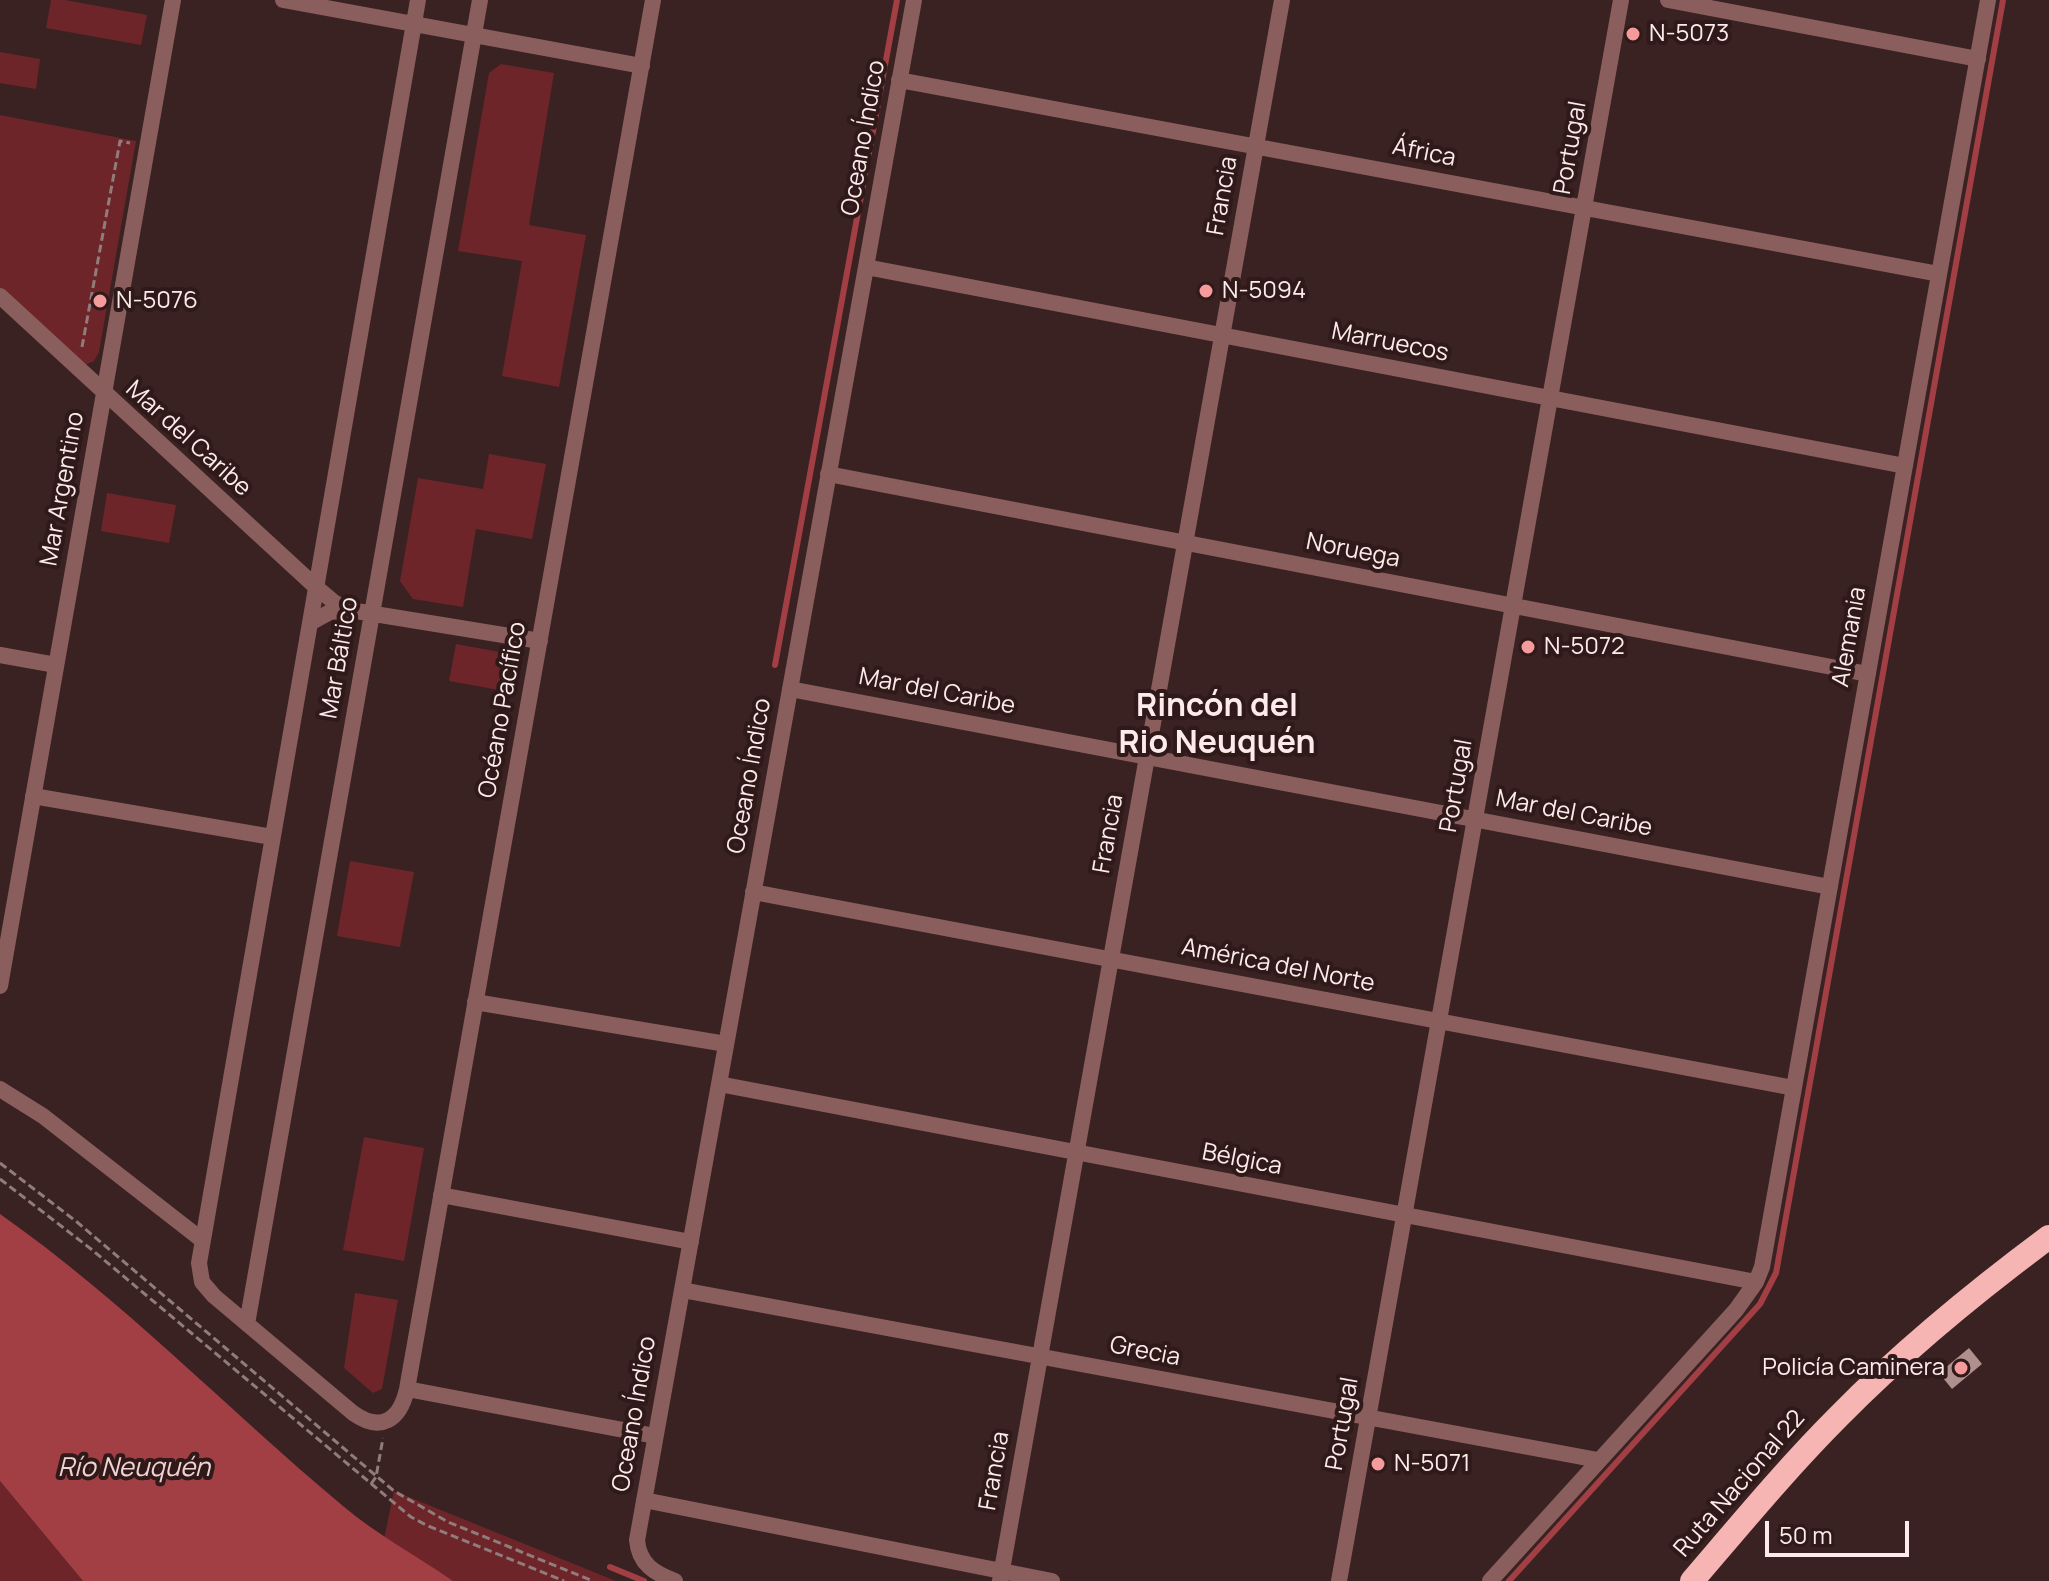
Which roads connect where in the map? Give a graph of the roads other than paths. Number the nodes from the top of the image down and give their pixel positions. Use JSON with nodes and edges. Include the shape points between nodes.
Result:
{"nodes":[{"id":1,"x":173,"y":0,"type":"edge"},
{"id":2,"x":283,"y":0,"type":"edge"},
{"id":3,"x":418,"y":0,"type":"edge"},
{"id":4,"x":480,"y":0,"type":"edge"},
{"id":5,"x":653,"y":0,"type":"edge"},
{"id":6,"x":914,"y":0,"type":"edge"},
{"id":7,"x":1282,"y":0,"type":"edge"},
{"id":8,"x":1621,"y":0,"type":"edge"},
{"id":9,"x":1668,"y":0,"type":"edge"},
{"id":10,"x":1988,"y":0,"type":"edge"},
{"id":11,"x":414,"y":24,"type":"junction"},
{"id":12,"x":474,"y":35,"type":"junction"},
{"id":13,"x":1978,"y":59,"type":"junction"},
{"id":14,"x":642,"y":66,"type":"junction"},
{"id":15,"x":899,"y":80,"type":"junction"},
{"id":16,"x":1256,"y":146,"type":"junction"},
{"id":17,"x":1584,"y":208,"type":"junction"},
{"id":18,"x":866,"y":267,"type":"junction"},
{"id":19,"x":1939,"y":274,"type":"junction"},
{"id":20,"x":0,"y":296,"type":"edge"},
{"id":21,"x":1222,"y":335,"type":"junction"},
{"id":22,"x":104,"y":394,"type":"junction"},
{"id":23,"x":1550,"y":398,"type":"junction"},
{"id":24,"x":1905,"y":466,"type":"junction"},
{"id":25,"x":828,"y":474,"type":"junction"},
{"id":26,"x":1185,"y":543,"type":"junction"},
{"id":27,"x":316,"y":587,"type":"junction"},
{"id":28,"x":1513,"y":606,"type":"junction"},
{"id":29,"x":350,"y":610,"type":"junction"},
{"id":30,"x":372,"y":614,"type":"junction"},
{"id":31,"x":310,"y":623,"type":"junction"},
{"id":32,"x":540,"y":641,"type":"junction"},
{"id":33,"x":0,"y":655,"type":"edge"},
{"id":34,"x":56,"y":665,"type":"junction"},
{"id":35,"x":1868,"y":674,"type":"junction"},
{"id":36,"x":790,"y":689,"type":"junction"},
{"id":37,"x":1147,"y":757,"type":"junction"},
{"id":38,"x":33,"y":796,"type":"junction"},
{"id":39,"x":1475,"y":819,"type":"junction"},
{"id":40,"x":272,"y":837,"type":"junction"},
{"id":41,"x":1830,"y":887,"type":"junction"},
{"id":42,"x":753,"y":892,"type":"junction"},
{"id":43,"x":1111,"y":959,"type":"junction"},
{"id":44,"x":0,"y":986,"type":"edge"},
{"id":45,"x":475,"y":1002,"type":"junction"},
{"id":46,"x":1439,"y":1021,"type":"junction"},
{"id":47,"x":726,"y":1044,"type":"junction"},
{"id":48,"x":719,"y":1084,"type":"junction"},
{"id":49,"x":1794,"y":1088,"type":"junction"},
{"id":50,"x":0,"y":1089,"type":"edge"},
{"id":51,"x":1077,"y":1152,"type":"junction"},
{"id":52,"x":441,"y":1195,"type":"junction"},
{"id":53,"x":1405,"y":1215,"type":"junction"},
{"id":54,"x":2049,"y":1237,"type":"edge"},
{"id":55,"x":202,"y":1240,"type":"junction"},
{"id":56,"x":691,"y":1242,"type":"junction"},
{"id":57,"x":1756,"y":1282,"type":"junction"},
{"id":58,"x":682,"y":1290,"type":"junction"},
{"id":59,"x":247,"y":1324,"type":"junction"},
{"id":60,"x":1040,"y":1357,"type":"junction"},
{"id":61,"x":407,"y":1389,"type":"junction"},
{"id":62,"x":1368,"y":1418,"type":"junction"},
{"id":63,"x":655,"y":1436,"type":"junction"},
{"id":64,"x":1598,"y":1460,"type":"junction"},
{"id":65,"x":644,"y":1500,"type":"junction"},
{"id":66,"x":1001,"y":1576,"type":"edge"},
{"id":67,"x":675,"y":1581,"type":"edge"},
{"id":68,"x":1052,"y":1581,"type":"edge"},
{"id":69,"x":1339,"y":1581,"type":"edge"},
{"id":70,"x":1490,"y":1581,"type":"edge"},
{"id":71,"x":1692,"y":1581,"type":"edge"}],
"edges":[{"from":1,"to":22,"type":"street","name":"Mar Argentino"},
{"from":2,"to":11,"type":"street"},
{"from":3,"to":11,"type":"street","name":"Mar Báltico"},
{"from":4,"to":12,"type":"street","name":"Mar Báltico"},
{"from":5,"to":14,"type":"street","name":"Océano Pacífico"},
{"from":6,"to":15,"type":"street","name":"Oceano Índico"},
{"from":7,"to":16,"type":"street","name":"Francia"},
{"from":8,"to":17,"type":"street","name":"Portugal"},
{"from":9,"to":13,"type":"street"},
{"from":10,"to":13,"type":"street","name":"Alemania"},
{"from":11,"to":12,"type":"street"},
{"from":11,"to":27,"type":"street","name":"Mar Báltico"},
{"from":12,"to":14,"type":"street"},
{"from":12,"to":30,"type":"street","name":"Mar Báltico"},
{"from":13,"to":19,"type":"street","name":"Alemania"},
{"from":14,"to":32,"type":"street","name":"Océano Pacífico"},
{"from":15,"to":16,"type":"street","name":"África"},
{"from":15,"to":18,"type":"street","name":"Oceano Índico"},
{"from":16,"to":17,"type":"street","name":"África"},
{"from":16,"to":21,"type":"street","name":"Francia"},
{"from":17,"to":19,"type":"street","name":"África"},
{"from":17,"to":23,"type":"street","name":"Portugal"},
{"from":18,"to":21,"type":"street","name":"Marruecos"},
{"from":18,"to":25,"type":"street","name":"Oceano Índico"},
{"from":19,"to":24,"type":"street","name":"Alemania"},
{"from":20,"to":22,"type":"street","name":"Mar del Caribe"},
{"from":21,"to":23,"type":"street","name":"Marruecos"},
{"from":21,"to":26,"type":"street","name":"Francia"},
{"from":22,"to":27,"type":"street","name":"Mar del Caribe"},
{"from":22,"to":34,"type":"street","name":"Mar Argentino"},
{"from":23,"to":24,"type":"street","name":"Marruecos"},
{"from":23,"to":28,"type":"street","name":"Portugal"},
{"from":24,"to":35,"type":"street","name":"Alemania"},
{"from":25,"to":26,"type":"street","name":"Noruega"},
{"from":25,"to":36,"type":"street","name":"Oceano Índico"},
{"from":26,"to":28,"type":"street","name":"Noruega"},
{"from":26,"to":37,"type":"street","name":"Francia"},
{"from":27,"to":29,"type":"street","name":"Mar del Caribe"},
{"from":27,"to":31,"type":"street","name":"Mar Báltico"},
{"from":28,"to":35,"type":"street","name":"Noruega"},
{"from":28,"to":39,"type":"street","name":"Portugal"},
{"from":29,"to":30,"type":"street","name":"Mar del Caribe"},
{"from":29,"to":31,"type":"street","name":"Mar del Caribe","via":[[330,612]]},
{"from":30,"to":32,"type":"street","name":"Mar del Caribe"},
{"from":30,"to":59,"type":"street","name":"Mar Báltico"},
{"from":31,"to":40,"type":"street","name":"Mar Báltico"},
{"from":32,"to":45,"type":"street","name":"Océano Pacífico"},
{"from":33,"to":34,"type":"street"},
{"from":34,"to":38,"type":"street","name":"Mar Argentino"},
{"from":35,"to":41,"type":"street","name":"Alemania"},
{"from":36,"to":37,"type":"street","name":"Mar del Caribe"},
{"from":36,"to":42,"type":"street","name":"Oceano Índico"},
{"from":37,"to":39,"type":"street","name":"Mar del Caribe"},
{"from":37,"to":43,"type":"street","name":"Francia"},
{"from":38,"to":40,"type":"street"},
{"from":38,"to":44,"type":"street","name":"Mar Argentino"},
{"from":39,"to":41,"type":"street","name":"Mar del Caribe"},
{"from":39,"to":46,"type":"street","name":"Portugal"},
{"from":40,"to":55,"type":"street","name":"Mar Báltico"},
{"from":41,"to":49,"type":"street","name":"Alemania"},
{"from":42,"to":43,"type":"street","name":"América del Norte"},
{"from":42,"to":47,"type":"street","name":"Oceano Índico"},
{"from":43,"to":46,"type":"street","name":"América del Norte"},
{"from":43,"to":51,"type":"street","name":"Francia"},
{"from":45,"to":47,"type":"street"},
{"from":45,"to":52,"type":"street","name":"Océano Pacífico"},
{"from":46,"to":49,"type":"street","name":"América del Norte"},
{"from":46,"to":53,"type":"street","name":"Portugal"},
{"from":47,"to":48,"type":"street","name":"Oceano Índico"},
{"from":48,"to":51,"type":"street","name":"Bélgica"},
{"from":48,"to":56,"type":"street","name":"Oceano Índico"},
{"from":49,"to":57,"type":"street","name":"Alemania","via":[[1766,1252]]},
{"from":50,"to":55,"type":"street","via":[[43,1116]]},
{"from":51,"to":53,"type":"street","name":"Bélgica"},
{"from":51,"to":60,"type":"street","name":"Francia"},
{"from":52,"to":56,"type":"street"},
{"from":52,"to":61,"type":"street","name":"Océano Pacífico"},
{"from":53,"to":57,"type":"street","name":"Bélgica"},
{"from":53,"to":62,"type":"street","name":"Portugal"},
{"from":54,"to":71,"type":"highway","name":"Ruta Nacional 22","via":[[1970,1296],[1871,1384],[1799,1457]]},
{"from":55,"to":59,"type":"street","name":"Mar Báltico","via":[[199,1273],[208,1290]]},
{"from":56,"to":58,"type":"street","name":"Oceano Índico"},
{"from":57,"to":64,"type":"street","name":"Alemania"},
{"from":58,"to":60,"type":"street","name":"Grecia"},
{"from":58,"to":63,"type":"street","name":"Oceano Índico"},
{"from":59,"to":61,"type":"street","name":"Océano Pacífico","via":[[359,1417],[386,1421],[401,1409]]},
{"from":60,"to":62,"type":"street","name":"Grecia"},
{"from":60,"to":66,"type":"street","name":"Francia"},
{"from":61,"to":63,"type":"street"},
{"from":62,"to":64,"type":"street","name":"Grecia"},
{"from":62,"to":69,"type":"street","name":"Portugal"},
{"from":63,"to":65,"type":"street","name":"Oceano Índico"},
{"from":64,"to":70,"type":"street","name":"Alemania"},
{"from":65,"to":66,"type":"street"},
{"from":65,"to":67,"type":"street","name":"Oceano Índico","via":[[637,1540],[642,1560]]},
{"from":66,"to":68,"type":"street"}]}
